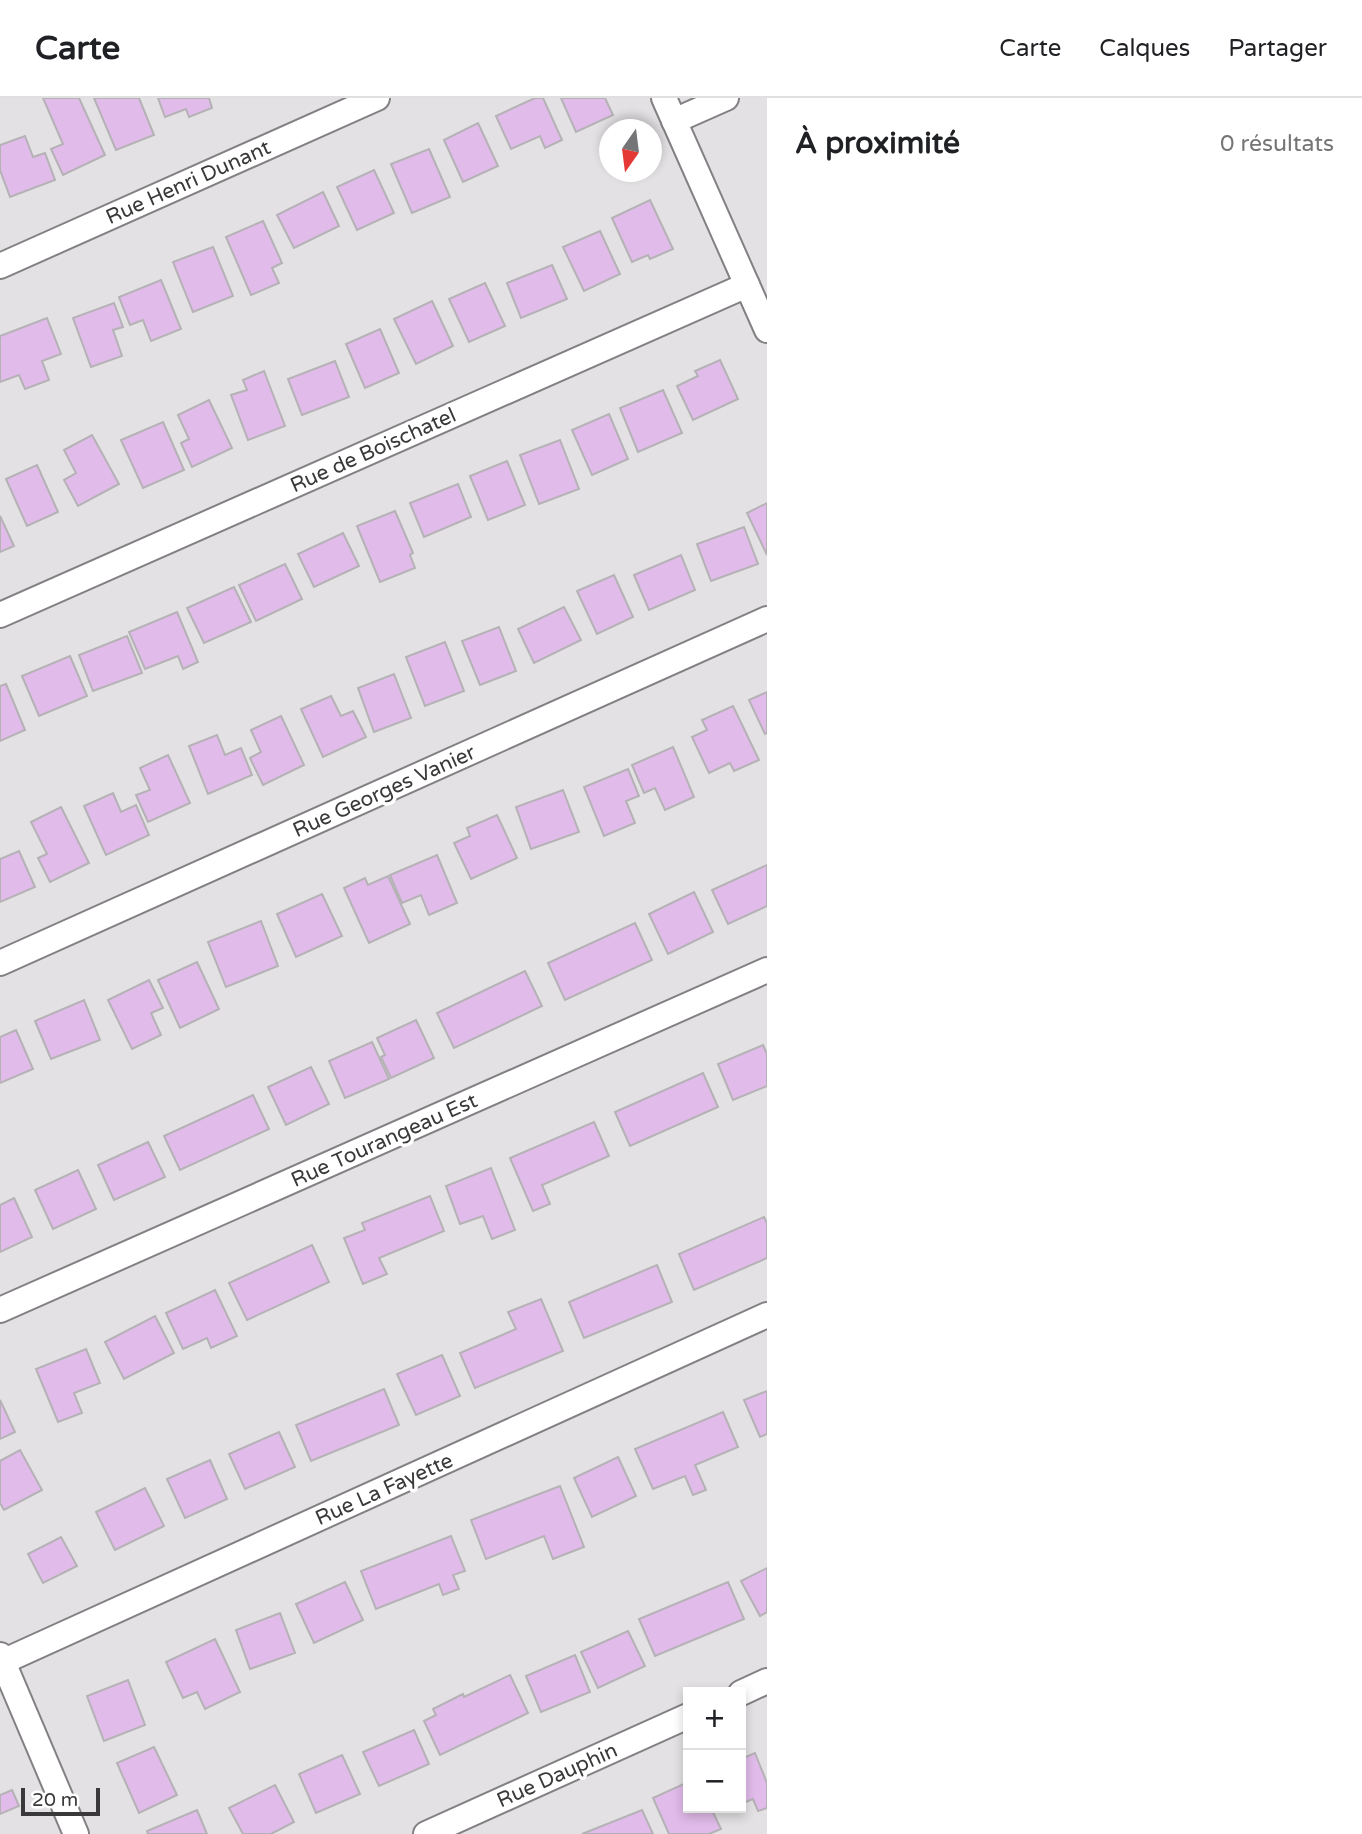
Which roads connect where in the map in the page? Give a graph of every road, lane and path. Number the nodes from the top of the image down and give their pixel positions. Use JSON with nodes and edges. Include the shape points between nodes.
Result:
{"nodes":[{"id":1,"x":377,"y":98,"type":"edge"},
{"id":2,"x":664,"y":98,"type":"edge"},
{"id":3,"x":726,"y":98,"type":"edge"},
{"id":4,"x":674,"y":121,"type":"junction"},
{"id":5,"x":0,"y":266,"type":"edge"},
{"id":6,"x":747,"y":285,"type":"junction"},
{"id":7,"x":767,"y":330,"type":"edge"},
{"id":8,"x":0,"y":615,"type":"edge"},
{"id":9,"x":767,"y":619,"type":"edge"},
{"id":10,"x":0,"y":963,"type":"edge"},
{"id":11,"x":767,"y":970,"type":"edge"},
{"id":12,"x":0,"y":1310,"type":"edge"},
{"id":13,"x":767,"y":1315,"type":"edge"},
{"id":14,"x":1,"y":1660,"type":"edge"},
{"id":15,"x":767,"y":1681,"type":"edge"},
{"id":16,"x":746,"y":1691,"type":"edge"},
{"id":17,"x":683,"y":1718,"type":"edge"},
{"id":18,"x":76,"y":1834,"type":"edge"},
{"id":19,"x":426,"y":1834,"type":"edge"}],
"edges":[{"from":1,"to":5,"type":"street","name":"Rue Henri Dunant"},
{"from":2,"to":4,"type":"street"},
{"from":3,"to":4,"type":"street"},
{"from":4,"to":6,"type":"street"},
{"from":6,"to":7,"type":"street"},
{"from":6,"to":8,"type":"street","name":"Rue de Boischatel"},
{"from":9,"to":10,"type":"street","name":"Rue Georges Vanier"},
{"from":11,"to":12,"type":"street","name":"Rue Tourangeau Est"},
{"from":13,"to":14,"type":"street","name":"Rue La Fayette"},
{"from":14,"to":18,"type":"street"},
{"from":15,"to":16,"type":"street"},
{"from":17,"to":19,"type":"street","name":"Rue Dauphin"}]}
